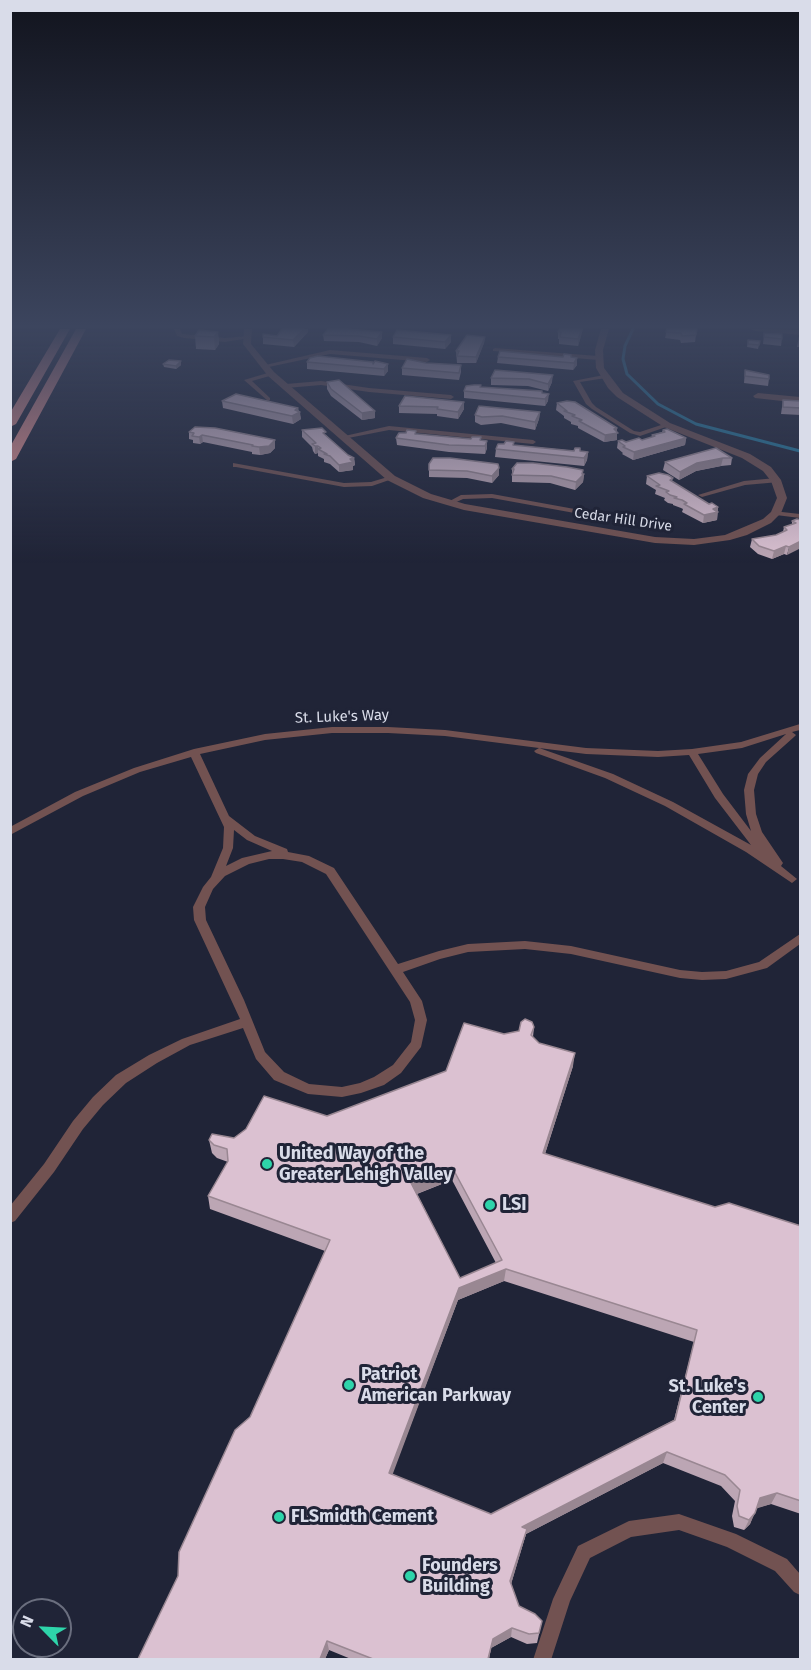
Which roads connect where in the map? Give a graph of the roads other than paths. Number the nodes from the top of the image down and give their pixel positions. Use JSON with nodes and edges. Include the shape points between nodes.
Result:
{"nodes":[{"id":1,"x":20,"y":407,"type":"edge"},
{"id":2,"x":38,"y":407,"type":"edge"},
{"id":3,"x":309,"y":407,"type":"edge"},
{"id":4,"x":593,"y":407,"type":"edge"},
{"id":5,"x":637,"y":407,"type":"edge"},
{"id":6,"x":10,"y":424,"type":"edge"},
{"id":7,"x":668,"y":425,"type":"junction"},
{"id":8,"x":343,"y":437,"type":"junction"},
{"id":9,"x":533,"y":442,"type":"dead end"},
{"id":10,"x":10,"y":459,"type":"edge"},
{"id":11,"x":236,"y":465,"type":"dead end"},
{"id":12,"x":391,"y":478,"type":"junction"},
{"id":13,"x":776,"y":480,"type":"junction"},
{"id":14,"x":702,"y":495,"type":"dead end"},
{"id":15,"x":450,"y":503,"type":"junction"},
{"id":16,"x":580,"y":512,"type":"dead end"},
{"id":17,"x":776,"y":513,"type":"junction"},
{"id":18,"x":801,"y":516,"type":"edge"},
{"id":19,"x":801,"y":728,"type":"edge"},
{"id":20,"x":477,"y":737,"type":"junction"},
{"id":21,"x":194,"y":752,"type":"junction"},
{"id":22,"x":692,"y":752,"type":"junction"},
{"id":23,"x":227,"y":819,"type":"junction"},
{"id":24,"x":10,"y":832,"type":"edge"},
{"id":25,"x":300,"y":858,"type":"junction"},
{"id":26,"x":213,"y":880,"type":"junction"},
{"id":27,"x":796,"y":882,"type":"edge"},
{"id":28,"x":801,"y":938,"type":"edge"},
{"id":29,"x":395,"y":970,"type":"junction"},
{"id":30,"x":246,"y":1022,"type":"junction"},
{"id":31,"x":10,"y":1217,"type":"edge"},
{"id":32,"x":801,"y":1586,"type":"edge"},
{"id":33,"x":542,"y":1659,"type":"edge"}],
"edges":[{"from":1,"to":6,"type":"highway"},
{"from":2,"to":10,"type":"highway"},
{"from":3,"to":8,"type":"street","name":"Cedar Hill Drive"},
{"from":4,"to":7,"type":"lane","via":[[640,434]]},
{"from":5,"to":7,"type":"street"},
{"from":7,"to":13,"type":"street","via":[[746,456]]},
{"from":8,"to":9,"type":"lane","via":[[389,428]]},
{"from":8,"to":12,"type":"street","name":"Cedar Hill Drive"},
{"from":11,"to":12,"type":"lane","via":[[344,485],[372,484]]},
{"from":12,"to":15,"type":"street","name":"Cedar Hill Drive"},
{"from":13,"to":14,"type":"lane","via":[[744,483]]},
{"from":13,"to":17,"type":"street","via":[[782,498]]},
{"from":15,"to":16,"type":"lane","via":[[461,497],[492,496]]},
{"from":15,"to":17,"type":"street","name":"Cedar Hill Drive","via":[[677,542],[743,533]]},
{"from":17,"to":18,"type":"lane"},
{"from":19,"to":22,"type":"lane","name":"St. Luke's Way","via":[[751,743]]},
{"from":19,"to":27,"type":"lane","via":[[763,760],[753,774],[749,790],[751,814],[761,840]]},
{"from":20,"to":21,"type":"lane","name":"St. Luke's Way","via":[[405,730],[332,729],[244,740]]},
{"from":20,"to":22,"type":"lane","name":"St. Luke's Way","via":[[608,753]]},
{"from":20,"to":27,"type":"lane","via":[[557,756],[623,782],[750,849]]},
{"from":21,"to":23,"type":"lane"},
{"from":21,"to":24,"type":"lane","name":"St. Luke's Way","via":[[79,794]]},
{"from":22,"to":27,"type":"lane","via":[[748,836]]},
{"from":23,"to":25,"type":"lane","via":[[254,840]]},
{"from":23,"to":26,"type":"lane","via":[[228,848]]},
{"from":25,"to":26,"type":"lane","via":[[256,857]]},
{"from":25,"to":29,"type":"lane","via":[[324,867],[336,878]]},
{"from":26,"to":30,"type":"lane","via":[[200,902],[200,920]]},
{"from":28,"to":29,"type":"lane","via":[[751,970],[726,975],[680,974],[571,950],[515,945],[450,952]]},
{"from":29,"to":30,"type":"lane","via":[[418,1007],[420,1034],[398,1069],[367,1086],[327,1092],[283,1079],[262,1059]]},
{"from":30,"to":31,"type":"lane","via":[[186,1042],[121,1079],[78,1125]]},
{"from":32,"to":33,"type":"lane","via":[[782,1565],[730,1540],[679,1522],[628,1528],[584,1552],[562,1599]]}]}
